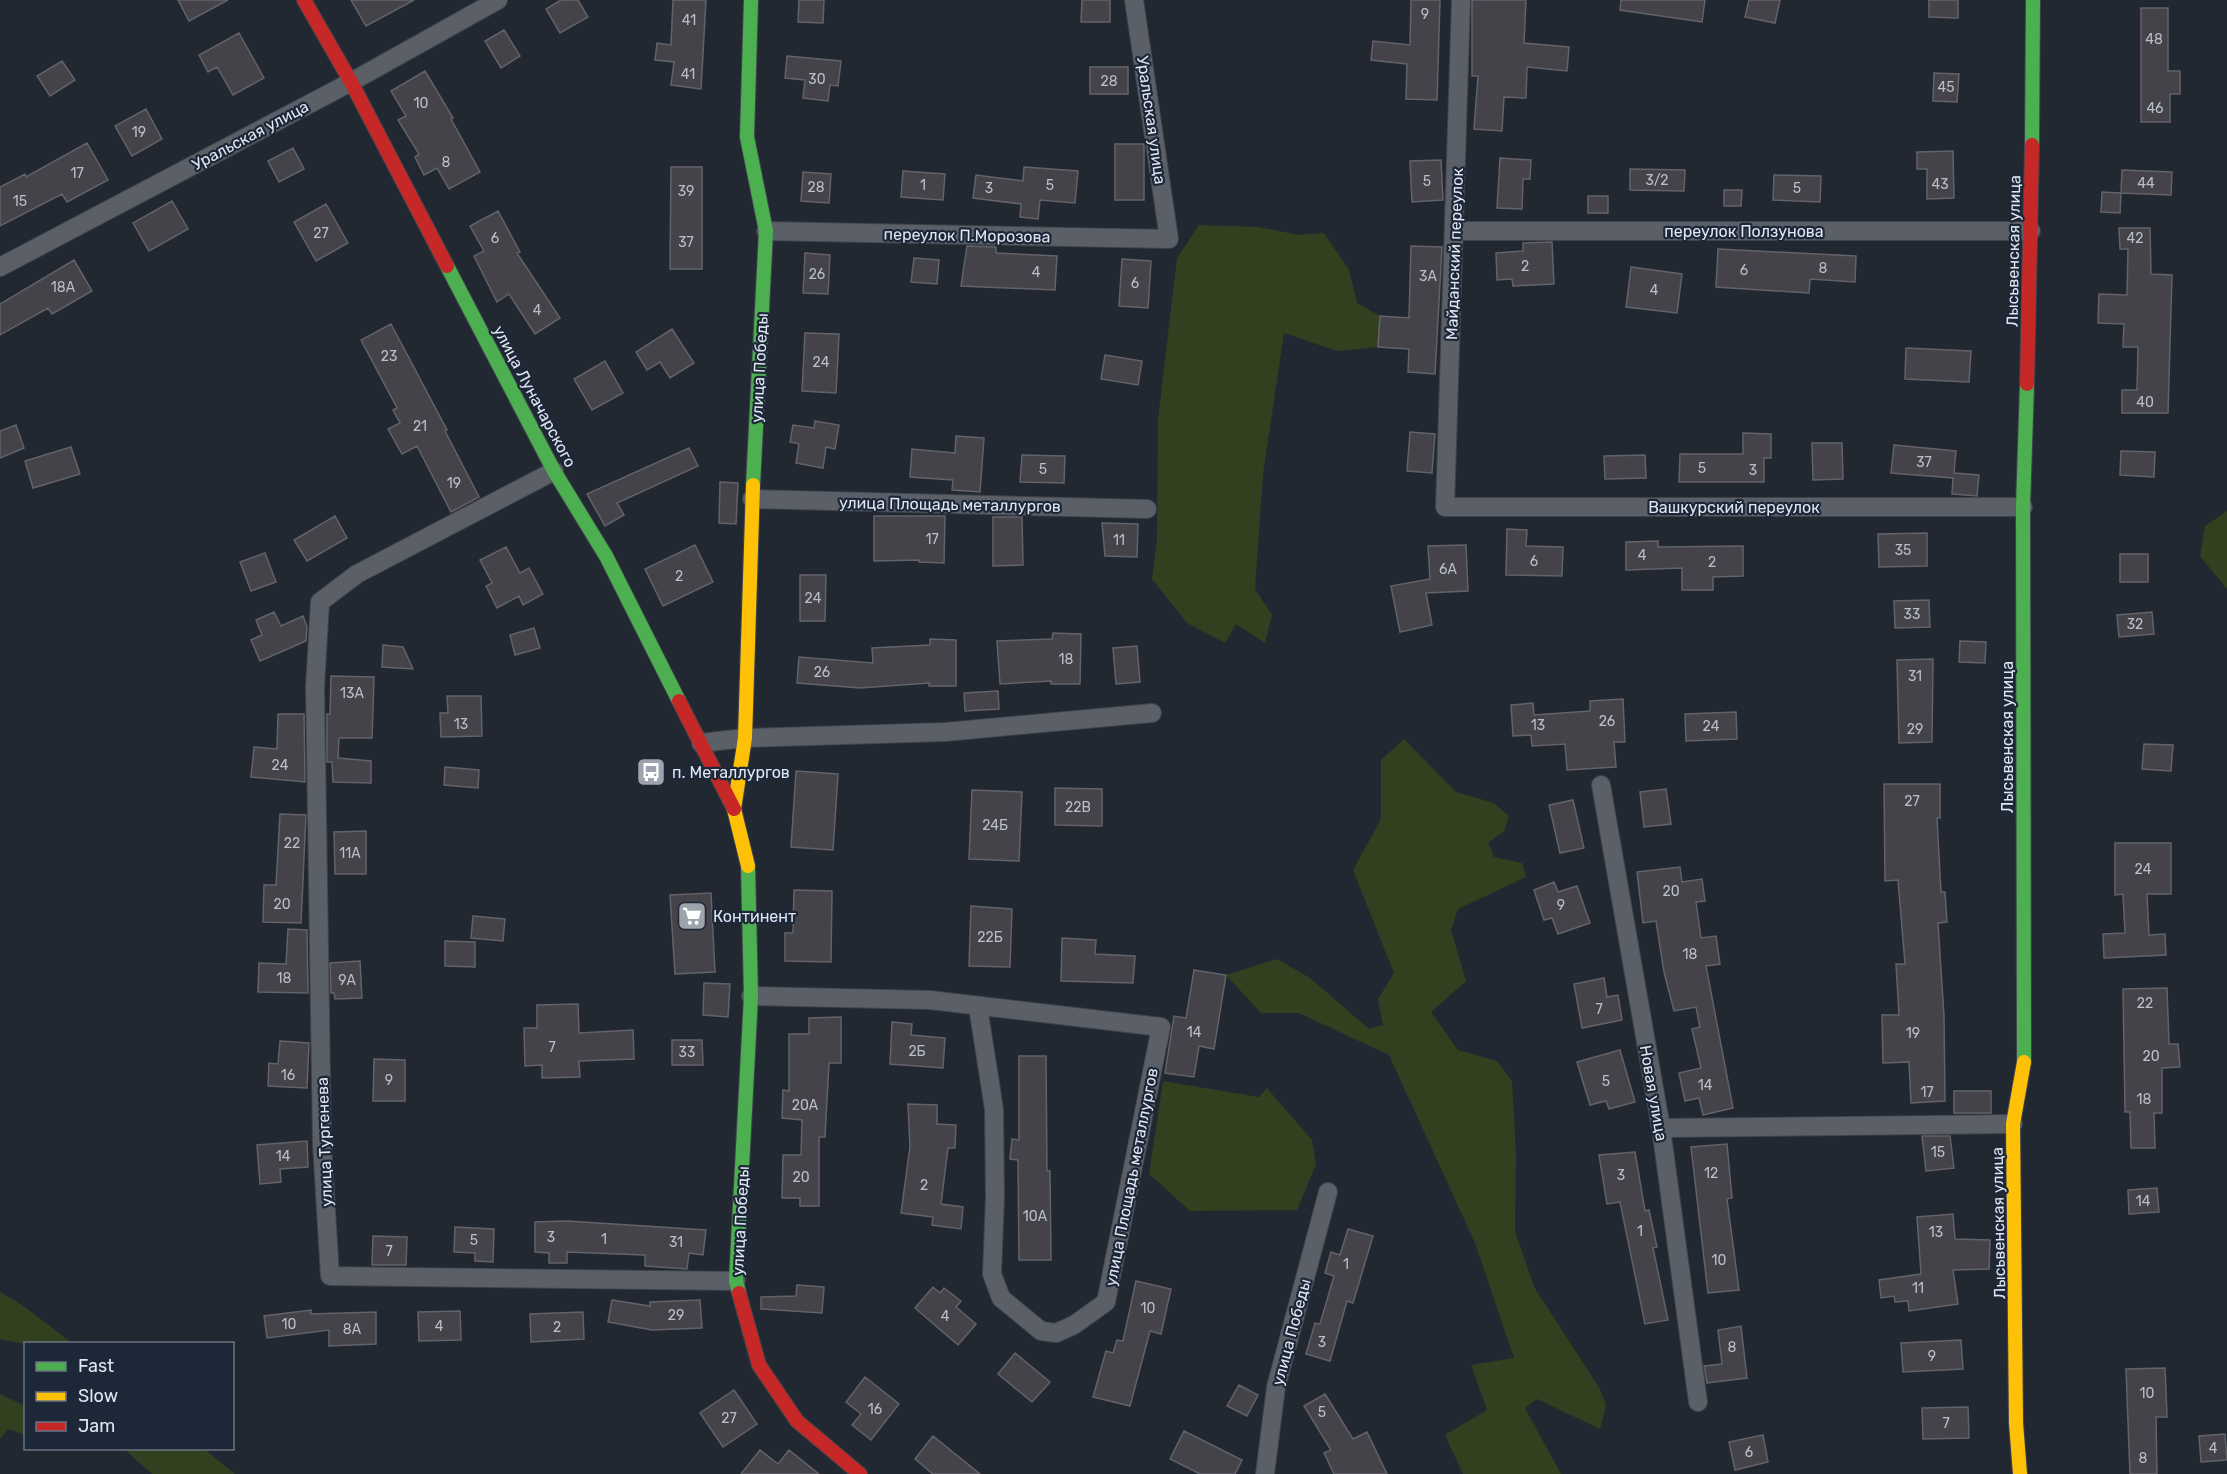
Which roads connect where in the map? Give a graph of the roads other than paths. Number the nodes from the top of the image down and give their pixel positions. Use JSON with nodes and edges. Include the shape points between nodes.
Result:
{"nodes":[{"id":1,"x":304,"y":0,"type":"edge"},
{"id":2,"x":498,"y":0,"type":"edge"},
{"id":3,"x":751,"y":0,"type":"edge"},
{"id":4,"x":1134,"y":0,"type":"edge"},
{"id":5,"x":1461,"y":0,"type":"edge"},
{"id":6,"x":2033,"y":0,"type":"edge"},
{"id":7,"x":351,"y":82,"type":"junction"},
{"id":8,"x":766,"y":231,"type":"junction"},
{"id":9,"x":1456,"y":231,"type":"junction"},
{"id":10,"x":2031,"y":231,"type":"junction"},
{"id":11,"x":1169,"y":239,"type":"joint"},
{"id":12,"x":0,"y":267,"type":"edge"},
{"id":13,"x":554,"y":471,"type":"junction"},
{"id":14,"x":752,"y":499,"type":"junction"},
{"id":15,"x":1445,"y":507,"type":"joint"},
{"id":16,"x":2023,"y":507,"type":"junction"},
{"id":17,"x":1147,"y":508,"type":"dead end"},
{"id":18,"x":1152,"y":713,"type":"dead end"},
{"id":19,"x":746,"y":738,"type":"junction"},
{"id":20,"x":700,"y":743,"type":"junction"},
{"id":21,"x":1601,"y":786,"type":"dead end"},
{"id":22,"x":734,"y":809,"type":"junction"},
{"id":23,"x":751,"y":996,"type":"junction"},
{"id":24,"x":978,"y":1007,"type":"junction"},
{"id":25,"x":2013,"y":1124,"type":"junction"},
{"id":26,"x":1660,"y":1128,"type":"junction"},
{"id":27,"x":1328,"y":1192,"type":"dead end"},
{"id":28,"x":736,"y":1281,"type":"junction"},
{"id":29,"x":1698,"y":1401,"type":"dead end"},
{"id":30,"x":860,"y":1474,"type":"edge"},
{"id":31,"x":1265,"y":1474,"type":"edge"},
{"id":32,"x":2020,"y":1474,"type":"edge"}],
"edges":[{"from":1,"to":7,"type":"street","name":"улица Луначарского"},
{"from":2,"to":7,"type":"street","name":"Уральская улица"},
{"from":3,"to":8,"type":"street","name":"улица Победы","via":[[747,137]]},
{"from":4,"to":11,"type":"street","name":"Уральская улица"},
{"from":5,"to":9,"type":"street","name":"Майданский переулок"},
{"from":6,"to":10,"type":"street","name":"Лысьвенская улица"},
{"from":7,"to":12,"type":"street","name":"Уральская улица"},
{"from":7,"to":13,"type":"street","name":"улица Луначарского"},
{"from":8,"to":11,"type":"street","name":"переулок П.Морозова"},
{"from":8,"to":14,"type":"street","name":"улица Победы"},
{"from":9,"to":10,"type":"street","name":"переулок Ползунова"},
{"from":9,"to":15,"type":"street","name":"Майданский переулок"},
{"from":10,"to":16,"type":"street","name":"Лысьвенская улица"},
{"from":13,"to":20,"type":"street","name":"улица Луначарского","via":[[606,556]]},
{"from":13,"to":28,"type":"street","name":"улица Тургенева","via":[[357,574],[320,602],[315,699],[322,1144],[330,1275]]},
{"from":14,"to":17,"type":"street","name":"улица Площадь металлургов"},
{"from":14,"to":19,"type":"street","name":"улица Победы"},
{"from":15,"to":16,"type":"street","name":"Вашкурский переулок"},
{"from":16,"to":25,"type":"street","name":"Лысьвенская улица","via":[[2024,1067]]},
{"from":18,"to":19,"type":"street","via":[[945,732]]},
{"from":19,"to":20,"type":"street"},
{"from":19,"to":22,"type":"street","name":"улица Победы"},
{"from":20,"to":22,"type":"street","name":"улица Луначарского"},
{"from":21,"to":26,"type":"street","name":"Новая улица"},
{"from":22,"to":23,"type":"street","name":"улица Победы","via":[[750,873]]},
{"from":23,"to":24,"type":"street","via":[[930,1000]]},
{"from":23,"to":28,"type":"street","name":"улица Победы"},
{"from":24,"to":24,"type":"street","name":"улица Площадь металлургов","via":[[994,1109],[992,1274],[1001,1299],[1041,1331],[1056,1333],[1106,1302],[1161,1027]]},
{"from":25,"to":26,"type":"street"},
{"from":25,"to":32,"type":"street","name":"Лысьвенская улица"},
{"from":26,"to":29,"type":"street","name":"Новая улица"},
{"from":27,"to":31,"type":"street","name":"улица Победы","via":[[1276,1388]]},
{"from":28,"to":30,"type":"street","name":"улица Победы","via":[[759,1365],[797,1420]]}]}
